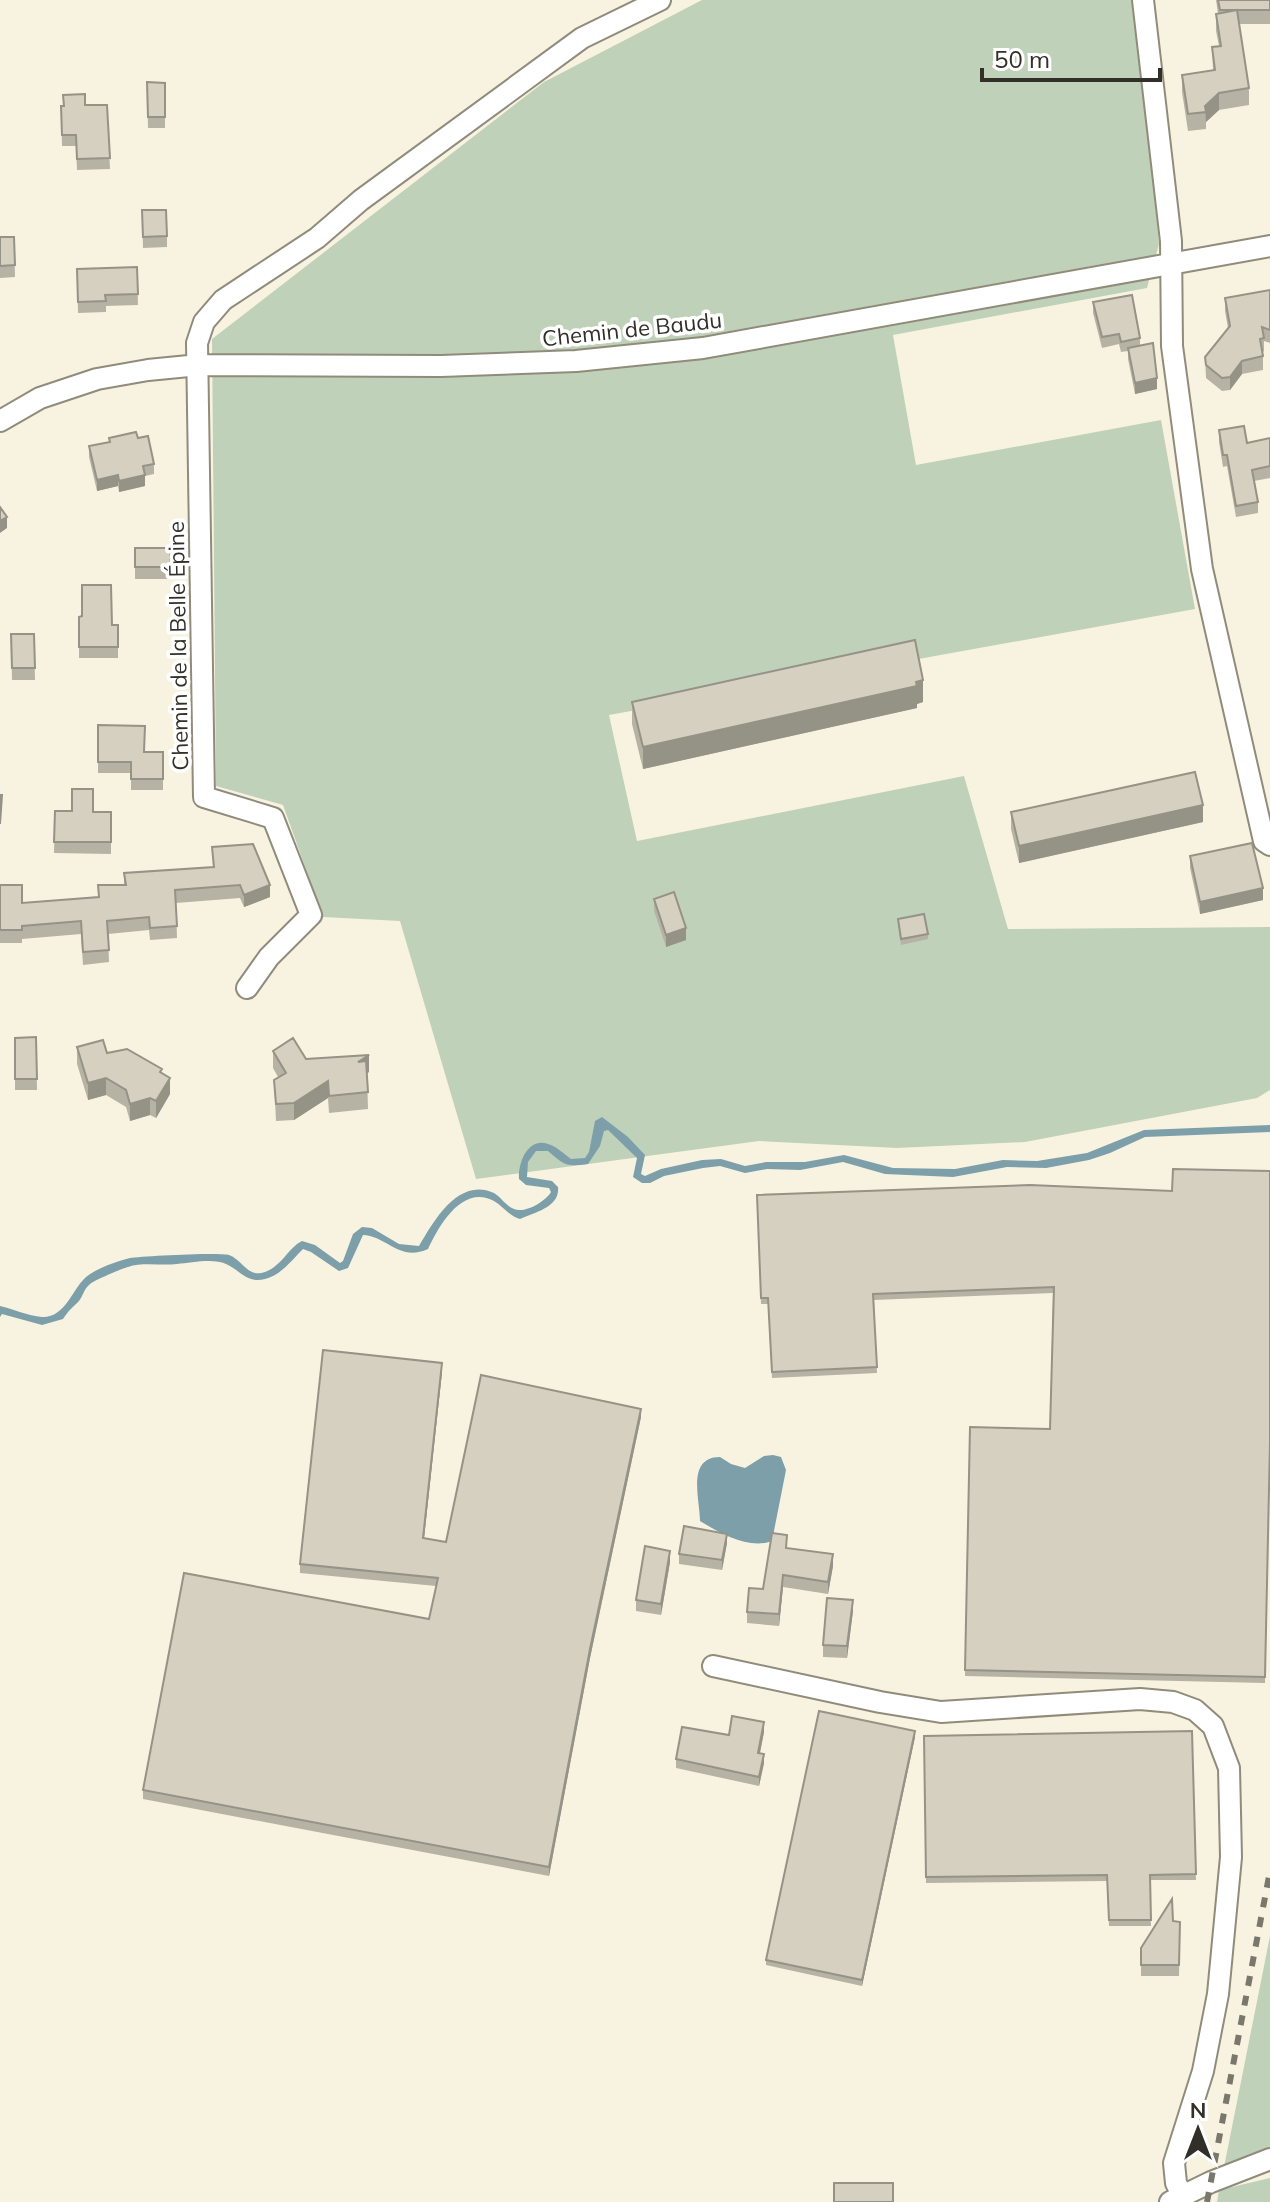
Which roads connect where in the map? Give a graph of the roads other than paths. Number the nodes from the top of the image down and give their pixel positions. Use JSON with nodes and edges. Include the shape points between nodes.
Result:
{"nodes":[{"id":1,"x":660,"y":0,"type":"edge"},
{"id":2,"x":1143,"y":0,"type":"edge"},
{"id":3,"x":1270,"y":246,"type":"edge"},
{"id":4,"x":1173,"y":262,"type":"junction"},
{"id":5,"x":199,"y":365,"type":"junction"},
{"id":6,"x":0,"y":421,"type":"edge"},
{"id":7,"x":1270,"y":845,"type":"edge"},
{"id":8,"x":247,"y":988,"type":"dead end"},
{"id":9,"x":713,"y":1666,"type":"dead end"},
{"id":10,"x":1270,"y":2159,"type":"edge"},
{"id":11,"x":1176,"y":2199,"type":"edge"}],
"edges":[{"from":1,"to":5,"type":"street","via":[[582,38],[317,238],[223,300],[204,322],[197,343]]},
{"from":2,"to":4,"type":"street"},
{"from":3,"to":4,"type":"street","name":"Chemin de Baudu"},
{"from":4,"to":5,"type":"street","name":"Chemin de Baudu","via":[[703,348],[590,360],[441,366]]},
{"from":4,"to":7,"type":"street","via":[[1172,346],[1202,569],[1264,841]]},
{"from":5,"to":6,"type":"street","name":"Chemin de Baudu","via":[[97,379],[40,398]]},
{"from":5,"to":8,"type":"street","name":"Chemin de la Belle Épine","via":[[204,797],[273,818],[311,915]]},
{"from":9,"to":11,"type":"street","via":[[941,1712],[1140,1699],[1173,1702],[1195,1710],[1213,1726],[1229,1768],[1231,1857],[1218,1994],[1203,2071],[1174,2163]]},
{"from":10,"to":11,"type":"street"}]}
